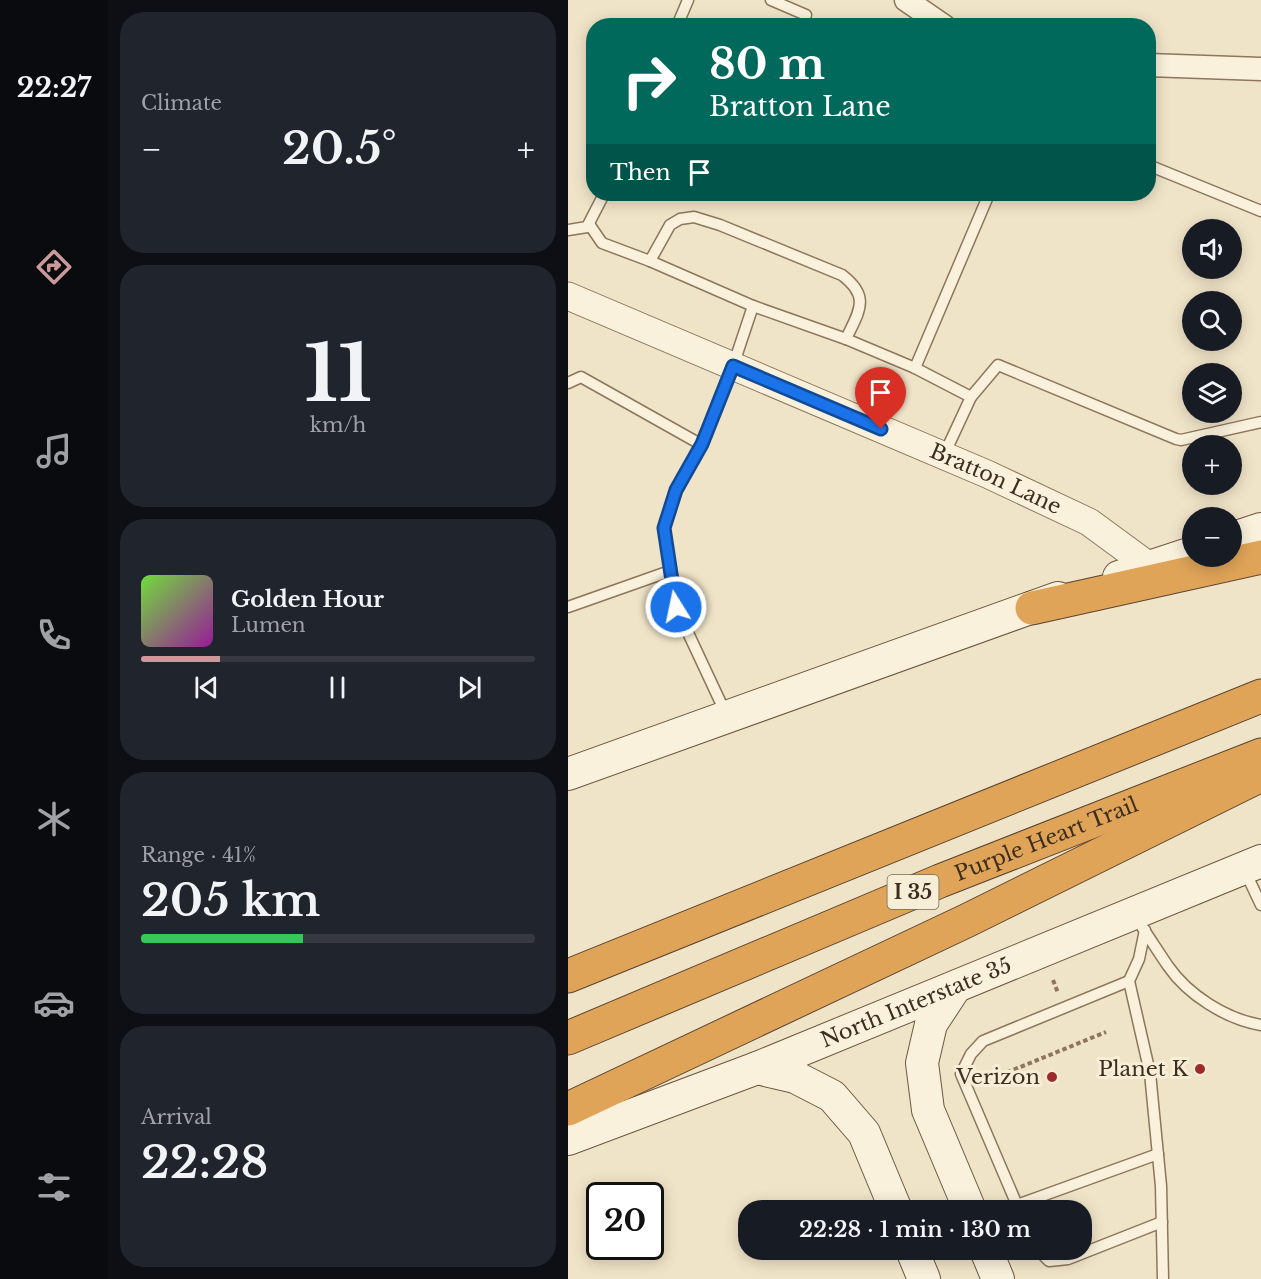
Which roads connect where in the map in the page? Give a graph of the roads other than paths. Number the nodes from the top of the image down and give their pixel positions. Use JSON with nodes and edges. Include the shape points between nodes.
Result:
{"nodes":[{"id":1,"x":688,"y":0,"type":"edge"},
{"id":2,"x":771,"y":0,"type":"edge"},
{"id":3,"x":906,"y":0,"type":"edge"},
{"id":4,"x":806,"y":15,"type":"dead end"},
{"id":5,"x":681,"y":18,"type":"edge"},
{"id":6,"x":932,"y":18,"type":"edge"},
{"id":7,"x":1156,"y":65,"type":"edge"},
{"id":8,"x":1261,"y":69,"type":"edge"},
{"id":9,"x":1156,"y":168,"type":"edge"},
{"id":10,"x":600,"y":201,"type":"edge"},
{"id":11,"x":986,"y":201,"type":"edge"},
{"id":12,"x":1261,"y":211,"type":"edge"},
{"id":13,"x":589,"y":224,"type":"junction"},
{"id":14,"x":568,"y":230,"type":"edge"},
{"id":15,"x":650,"y":261,"type":"junction"},
{"id":16,"x":568,"y":296,"type":"edge"},
{"id":17,"x":753,"y":306,"type":"junction"},
{"id":18,"x":846,"y":339,"type":"junction"},
{"id":19,"x":733,"y":366,"type":"junction"},
{"id":20,"x":915,"y":368,"type":"junction"},
{"id":21,"x":568,"y":383,"type":"edge"},
{"id":22,"x":972,"y":398,"type":"junction"},
{"id":23,"x":1261,"y":422,"type":"edge"},
{"id":24,"x":702,"y":444,"type":"junction"},
{"id":25,"x":944,"y":456,"type":"junction"},
{"id":26,"x":1261,"y":529,"type":"edge"},
{"id":27,"x":1242,"y":535,"type":"edge"},
{"id":28,"x":1182,"y":556,"type":"edge"},
{"id":29,"x":1261,"y":557,"type":"edge"},
{"id":30,"x":1149,"y":566,"type":"junction"},
{"id":31,"x":670,"y":571,"type":"junction"},
{"id":32,"x":568,"y":607,"type":"edge"},
{"id":33,"x":1032,"y":608,"type":"junction"},
{"id":34,"x":1261,"y":696,"type":"edge"},
{"id":35,"x":727,"y":717,"type":"junction"},
{"id":36,"x":1261,"y":754,"type":"edge"},
{"id":37,"x":568,"y":774,"type":"edge"},
{"id":38,"x":1261,"y":775,"type":"edge"},
{"id":39,"x":1252,"y":865,"type":"edge"},
{"id":40,"x":1261,"y":905,"type":"edge"},
{"id":41,"x":1139,"y":922,"type":"junction"},
{"id":42,"x":568,"y":976,"type":"edge"},
{"id":43,"x":1129,"y":981,"type":"junction"},
{"id":44,"x":954,"y":988,"type":"junction"},
{"id":45,"x":1261,"y":1024,"type":"edge"},
{"id":46,"x":568,"y":1038,"type":"edge"},
{"id":47,"x":757,"y":1068,"type":"junction"},
{"id":48,"x":568,"y":1109,"type":"edge"},
{"id":49,"x":568,"y":1139,"type":"edge"},
{"id":50,"x":1158,"y":1154,"type":"junction"},
{"id":51,"x":892,"y":1200,"type":"edge"},
{"id":52,"x":966,"y":1200,"type":"edge"},
{"id":53,"x":1015,"y":1200,"type":"edge"},
{"id":54,"x":1039,"y":1200,"type":"edge"},
{"id":55,"x":1162,"y":1222,"type":"junction"},
{"id":56,"x":1092,"y":1250,"type":"edge"},
{"id":57,"x":916,"y":1260,"type":"edge"},
{"id":58,"x":990,"y":1260,"type":"edge"},
{"id":59,"x":925,"y":1279,"type":"edge"},
{"id":60,"x":998,"y":1279,"type":"edge"},
{"id":61,"x":1164,"y":1279,"type":"edge"}],
"edges":[{"from":1,"to":5,"type":"lane"},
{"from":2,"to":4,"type":"lane"},
{"from":3,"to":6,"type":"street"},
{"from":7,"to":8,"type":"street"},
{"from":9,"to":12,"type":"lane"},
{"from":10,"to":13,"type":"lane"},
{"from":11,"to":20,"type":"lane"},
{"from":13,"to":14,"type":"lane"},
{"from":13,"to":15,"type":"lane","via":[[602,243]]},
{"from":15,"to":17,"type":"lane"},
{"from":15,"to":18,"type":"lane","via":[[670,225],[680,219],[694,217],[720,225],[842,275],[856,286],[860,298],[858,312]]},
{"from":16,"to":19,"type":"street","name":"Bratton Lane"},
{"from":17,"to":18,"type":"lane"},
{"from":17,"to":19,"type":"lane"},
{"from":18,"to":20,"type":"lane"},
{"from":19,"to":24,"type":"lane"},
{"from":19,"to":25,"type":"street","name":"Bratton Lane"},
{"from":20,"to":22,"type":"lane"},
{"from":21,"to":24,"type":"lane","via":[[581,377]]},
{"from":22,"to":23,"type":"lane","via":[[998,365],[1176,439]]},
{"from":22,"to":25,"type":"lane"},
{"from":24,"to":31,"type":"lane","via":[[676,490],[664,528]]},
{"from":25,"to":30,"type":"street","name":"Bratton Lane","via":[[1089,522]]},
{"from":26,"to":27,"type":"main road"},
{"from":28,"to":30,"type":"main road"},
{"from":29,"to":33,"type":"highway"},
{"from":30,"to":33,"type":"main road"},
{"from":31,"to":32,"type":"lane"},
{"from":31,"to":35,"type":"lane","via":[[676,607]]},
{"from":33,"to":35,"type":"main road"},
{"from":34,"to":42,"type":"highway","number":"I 35"},
{"from":35,"to":37,"type":"main road"},
{"from":36,"to":46,"type":"highway","name":"Purple Heart Trail","number":"I 35","via":[[940,881]]},
{"from":38,"to":48,"type":"highway","via":[[986,911]]},
{"from":39,"to":40,"type":"lane"},
{"from":39,"to":41,"type":"main road","name":"North Interstate 35"},
{"from":41,"to":43,"type":"lane","via":[[1139,959]]},
{"from":41,"to":44,"type":"main road","name":"North Interstate 35"},
{"from":41,"to":45,"type":"lane","via":[[1169,968],[1205,1003],[1244,1022]]},
{"from":43,"to":50,"type":"lane","via":[[1150,1073]]},
{"from":43,"to":53,"type":"lane","via":[[983,1041],[971,1054],[961,1074]]},
{"from":44,"to":47,"type":"main road","name":"North Interstate 35"},
{"from":44,"to":52,"type":"main road","via":[[931,1024],[922,1063],[928,1110]]},
{"from":47,"to":49,"type":"main road","name":"North Interstate 35"},
{"from":47,"to":51,"type":"main road","via":[[794,1077],[832,1096],[864,1133]]},
{"from":50,"to":54,"type":"lane"},
{"from":50,"to":55,"type":"lane"},
{"from":55,"to":56,"type":"lane"},
{"from":55,"to":61,"type":"lane"},
{"from":57,"to":59,"type":"main road"},
{"from":58,"to":60,"type":"main road"}]}
